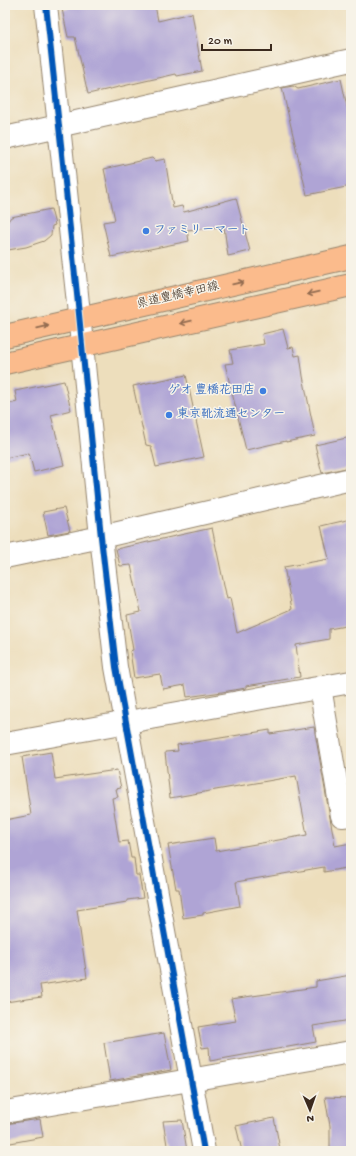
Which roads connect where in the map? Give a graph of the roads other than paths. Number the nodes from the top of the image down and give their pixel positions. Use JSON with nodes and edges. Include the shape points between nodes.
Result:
{"nodes":[{"id":1,"x":46,"y":5,"type":"edge"},
{"id":2,"x":351,"y":60,"type":"edge"},
{"id":3,"x":59,"y":126,"type":"junction"},
{"id":4,"x":5,"y":138,"type":"edge"},
{"id":5,"x":351,"y":257,"type":"edge"},
{"id":6,"x":351,"y":285,"type":"edge"},
{"id":7,"x":80,"y":319,"type":"junction"},
{"id":8,"x":5,"y":336,"type":"edge"},
{"id":9,"x":83,"y":345,"type":"junction"},
{"id":10,"x":5,"y":363,"type":"edge"},
{"id":11,"x":351,"y":479,"type":"edge"},
{"id":12,"x":101,"y":537,"type":"junction"},
{"id":13,"x":5,"y":557,"type":"edge"},
{"id":14,"x":351,"y":682,"type":"edge"},
{"id":15,"x":320,"y":687,"type":"junction"},
{"id":16,"x":127,"y":722,"type":"junction"},
{"id":17,"x":5,"y":744,"type":"edge"},
{"id":18,"x":351,"y":815,"type":"edge"},
{"id":19,"x":351,"y":1052,"type":"edge"},
{"id":20,"x":192,"y":1080,"type":"junction"},
{"id":21,"x":5,"y":1112,"type":"edge"},
{"id":22,"x":204,"y":1151,"type":"edge"}],
"edges":[{"from":1,"to":3,"type":"street"},
{"from":2,"to":3,"type":"street"},
{"from":3,"to":4,"type":"street"},
{"from":3,"to":7,"type":"street"},
{"from":7,"to":5,"type":"main road","name":"県道豊橋幸田線","one_way":true},
{"from":6,"to":9,"type":"main road","one_way":true},
{"from":8,"to":7,"type":"main road","name":"県道豊橋幸田線","one_way":true},
{"from":7,"to":9,"type":"street"},
{"from":9,"to":10,"type":"main road"},
{"from":9,"to":12,"type":"street"},
{"from":11,"to":12,"type":"street"},
{"from":12,"to":13,"type":"street"},
{"from":12,"to":16,"type":"street","via":[[116,667]]},
{"from":14,"to":15,"type":"street"},
{"from":15,"to":16,"type":"street"},
{"from":15,"to":18,"type":"street","via":[[342,816]]},
{"from":16,"to":17,"type":"street"},
{"from":16,"to":20,"type":"street"},
{"from":19,"to":20,"type":"street"},
{"from":20,"to":21,"type":"street"},
{"from":20,"to":22,"type":"street"}]}
